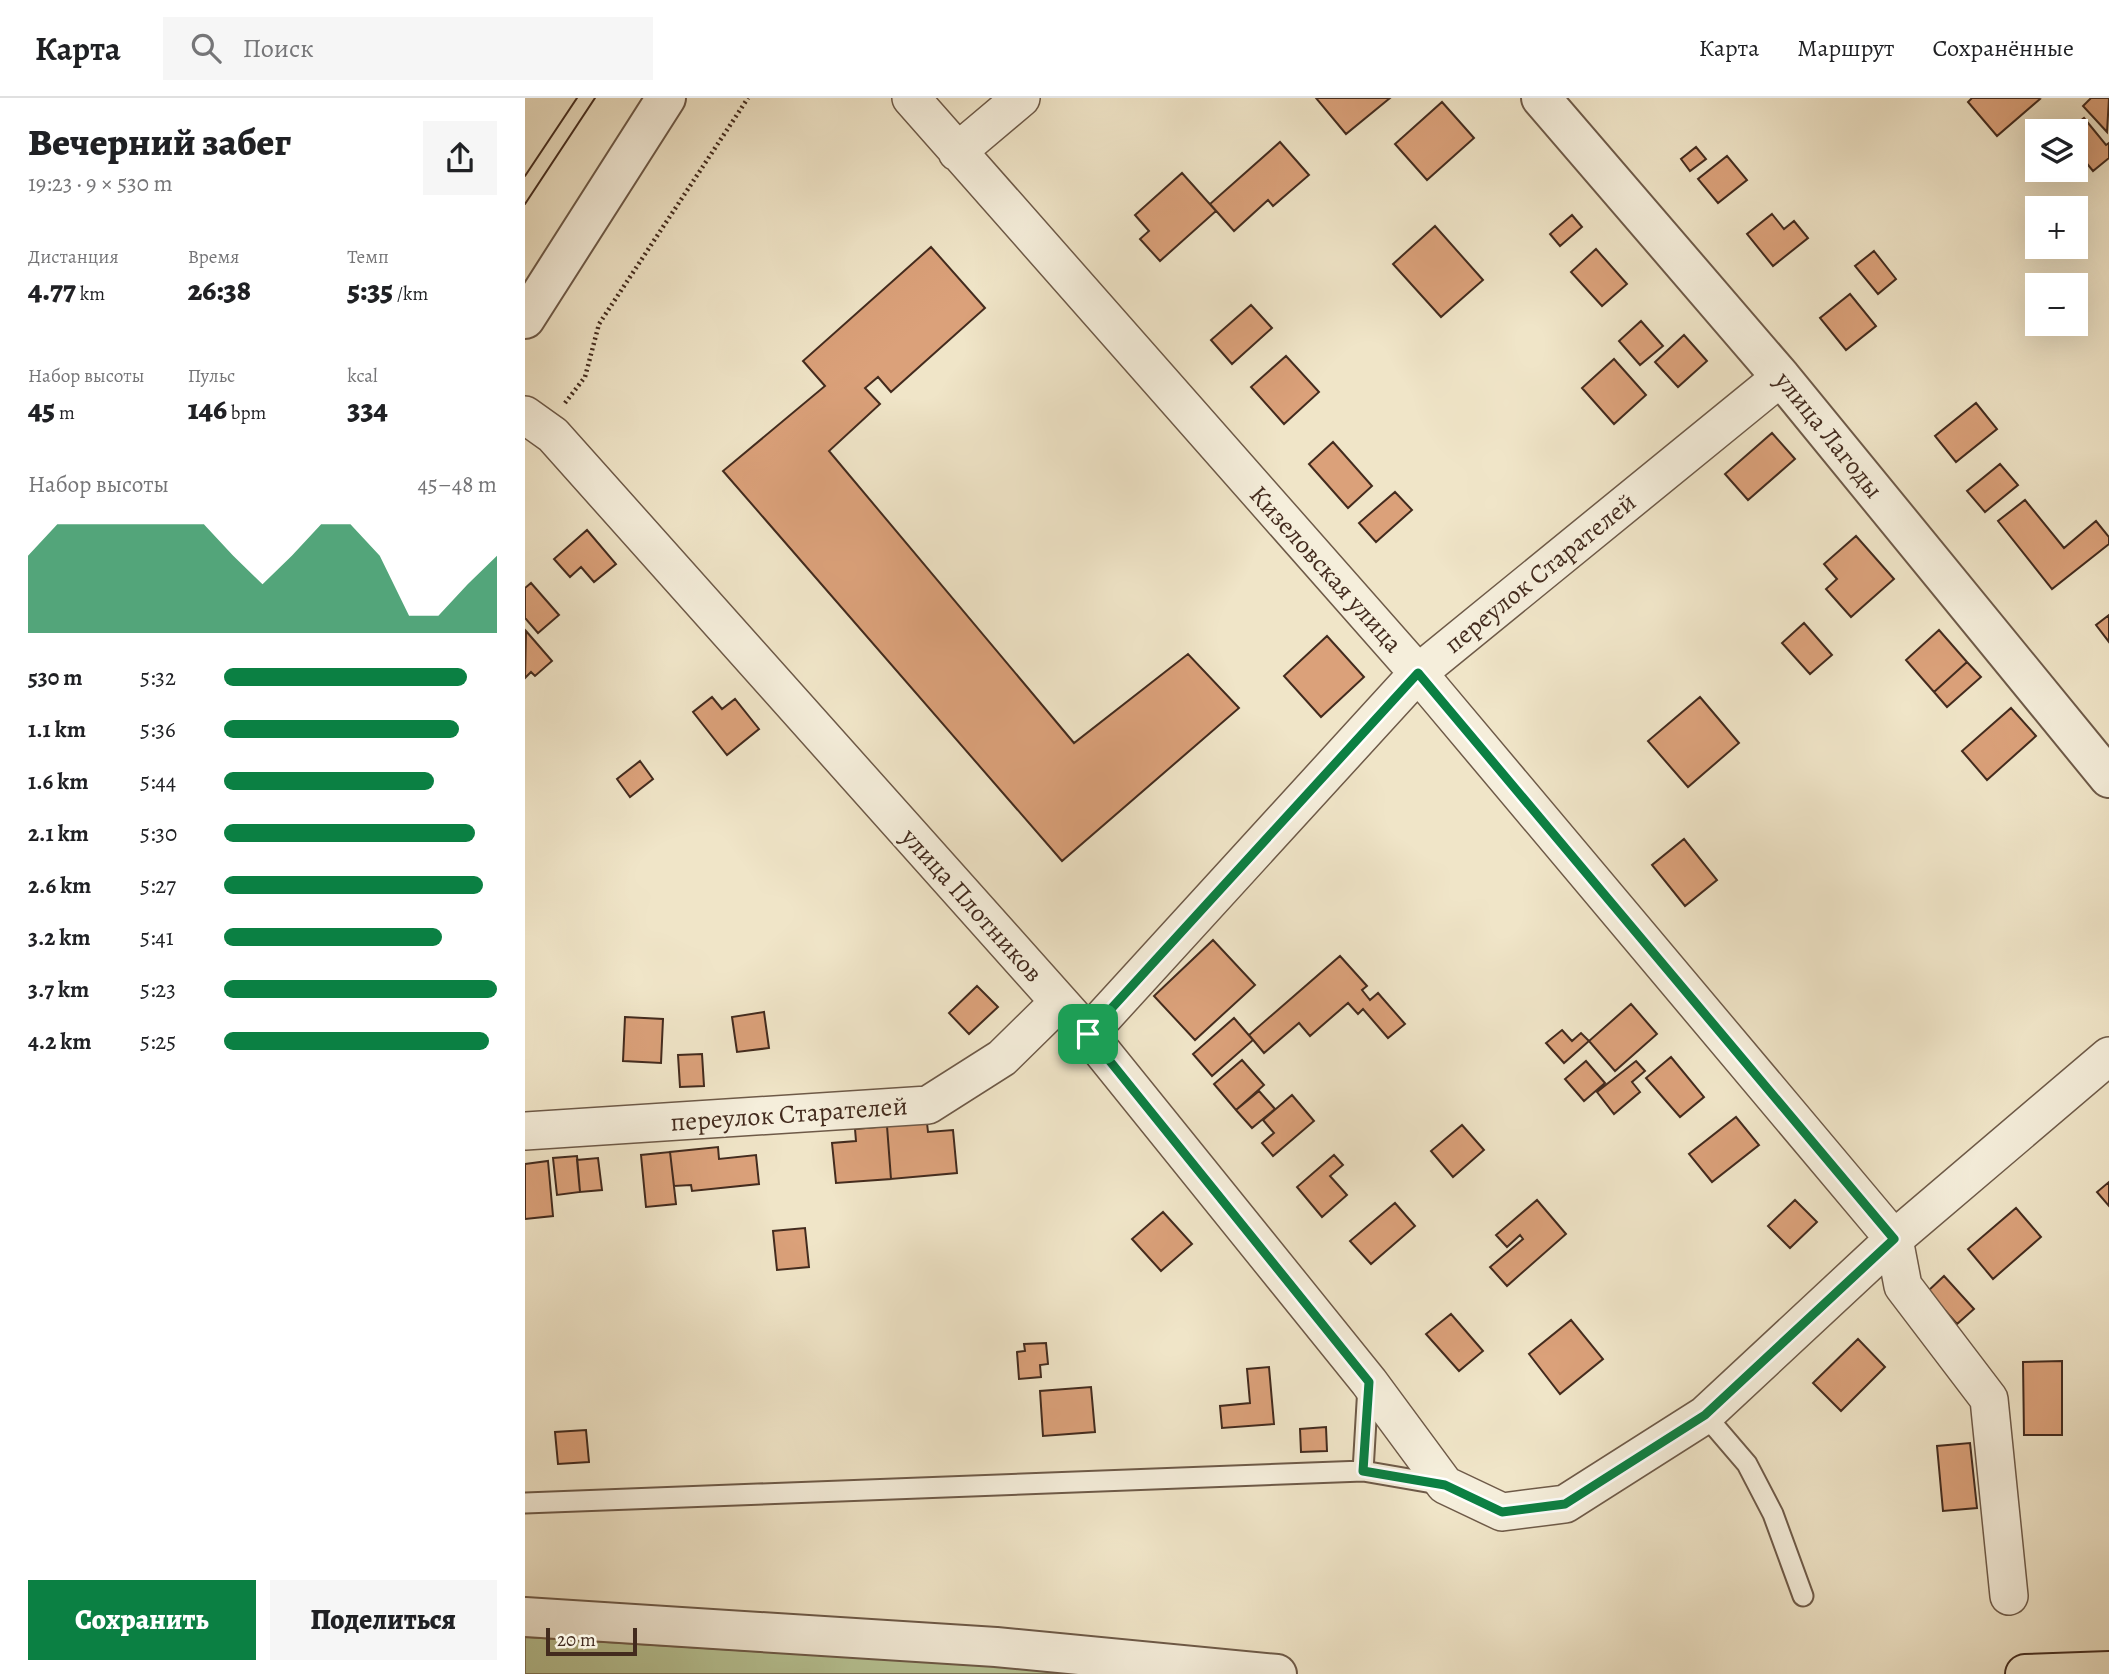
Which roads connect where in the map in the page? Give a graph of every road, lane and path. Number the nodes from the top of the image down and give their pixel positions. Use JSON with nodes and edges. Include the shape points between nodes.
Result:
{"nodes":[{"id":1,"x":666,"y":98,"type":"edge"},
{"id":2,"x":748,"y":98,"type":"edge"},
{"id":3,"x":911,"y":98,"type":"edge"},
{"id":4,"x":1021,"y":98,"type":"edge"},
{"id":5,"x":1541,"y":98,"type":"edge"},
{"id":6,"x":957,"y":152,"type":"junction"},
{"id":7,"x":525,"y":319,"type":"edge"},
{"id":8,"x":1781,"y":377,"type":"junction"},
{"id":9,"x":535,"y":423,"type":"edge"},
{"id":10,"x":1418,"y":673,"type":"junction"},
{"id":11,"x":2109,"y":778,"type":"edge"},
{"id":12,"x":1059,"y":1003,"type":"junction"},
{"id":13,"x":1088,"y":1034,"type":"junction"},
{"id":14,"x":2109,"y":1056,"type":"edge"},
{"id":15,"x":525,"y":1130,"type":"edge"},
{"id":16,"x":1894,"y":1239,"type":"junction"},
{"id":17,"x":1369,"y":1382,"type":"junction"},
{"id":18,"x":1705,"y":1415,"type":"junction"},
{"id":19,"x":1363,"y":1471,"type":"junction"},
{"id":20,"x":1445,"y":1485,"type":"junction"},
{"id":21,"x":525,"y":1503,"type":"edge"},
{"id":22,"x":1803,"y":1596,"type":"dead end"},
{"id":23,"x":2009,"y":1596,"type":"dead end"},
{"id":24,"x":525,"y":1617,"type":"edge"},
{"id":25,"x":2109,"y":1671,"type":"edge"},
{"id":26,"x":1277,"y":1674,"type":"edge"},
{"id":27,"x":2025,"y":1674,"type":"edge"}],
"edges":[{"from":1,"to":7,"type":"street"},
{"from":2,"to":9,"type":"path","via":[[599,324],[585,377]]},
{"from":3,"to":6,"type":"street","name":"Кизеловская улица"},
{"from":4,"to":6,"type":"street"},
{"from":5,"to":8,"type":"street","name":"улица Лагоды"},
{"from":6,"to":10,"type":"street","name":"Кизеловская улица"},
{"from":8,"to":10,"type":"street","name":"переулок Старателей"},
{"from":8,"to":11,"type":"street","name":"улица Лагоды"},
{"from":9,"to":12,"type":"street","name":"улица Плотников","via":[[553,435]]},
{"from":10,"to":13,"type":"street","name":"переулок Старателей"},
{"from":10,"to":16,"type":"street","name":"Кизеловская улица"},
{"from":12,"to":13,"type":"street","name":"улица Плотников"},
{"from":12,"to":15,"type":"street","name":"переулок Старателей","via":[[1002,1058],[928,1105]]},
{"from":13,"to":17,"type":"street","name":"улица Плотников"},
{"from":14,"to":16,"type":"street"},
{"from":16,"to":18,"type":"street"},
{"from":16,"to":23,"type":"street","via":[[1903,1286],[1989,1399]]},
{"from":17,"to":19,"type":"lane"},
{"from":17,"to":20,"type":"street","name":"улица Плотников"},
{"from":18,"to":20,"type":"street","via":[[1565,1504],[1502,1512]]},
{"from":18,"to":22,"type":"lane","via":[[1747,1464],[1773,1514]]},
{"from":19,"to":20,"type":"lane"},
{"from":19,"to":21,"type":"lane"},
{"from":24,"to":26,"type":"street","via":[[996,1647]]},
{"from":25,"to":27,"type":"main road"}]}
